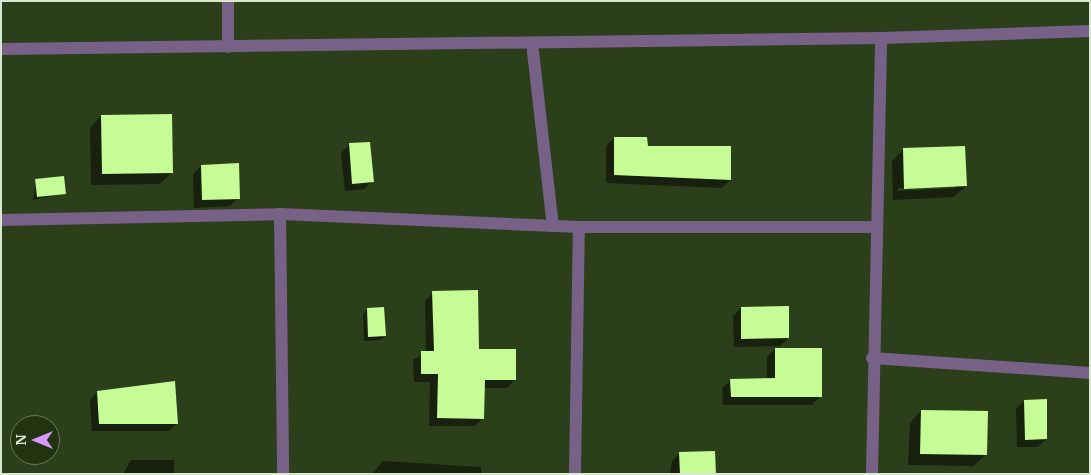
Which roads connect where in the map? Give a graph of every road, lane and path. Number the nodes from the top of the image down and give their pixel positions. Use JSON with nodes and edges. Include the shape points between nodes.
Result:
{"nodes":[{"id":1,"x":228,"y":1,"type":"edge"},
{"id":2,"x":1090,"y":31,"type":"edge"},
{"id":3,"x":881,"y":38,"type":"junction"},
{"id":4,"x":532,"y":43,"type":"junction"},
{"id":5,"x":228,"y":47,"type":"junction"},
{"id":6,"x":1,"y":49,"type":"edge"},
{"id":7,"x":280,"y":214,"type":"junction"},
{"id":8,"x":1,"y":220,"type":"edge"},
{"id":9,"x":553,"y":226,"type":"junction"},
{"id":10,"x":579,"y":226,"type":"junction"},
{"id":11,"x":876,"y":227,"type":"junction"},
{"id":12,"x":872,"y":358,"type":"junction"},
{"id":13,"x":1090,"y":373,"type":"edge"},
{"id":14,"x":283,"y":474,"type":"edge"},
{"id":15,"x":574,"y":474,"type":"edge"},
{"id":16,"x":872,"y":474,"type":"edge"}],
"edges":[{"from":1,"to":5,"type":"street"},
{"from":2,"to":3,"type":"street"},
{"from":3,"to":4,"type":"street"},
{"from":3,"to":11,"type":"street"},
{"from":4,"to":5,"type":"street"},
{"from":4,"to":9,"type":"street"},
{"from":5,"to":6,"type":"street"},
{"from":7,"to":8,"type":"street"},
{"from":7,"to":9,"type":"street"},
{"from":7,"to":14,"type":"street"},
{"from":9,"to":10,"type":"street"},
{"from":10,"to":11,"type":"street"},
{"from":10,"to":15,"type":"street"},
{"from":11,"to":12,"type":"street"},
{"from":12,"to":13,"type":"street"},
{"from":12,"to":16,"type":"street"}]}
